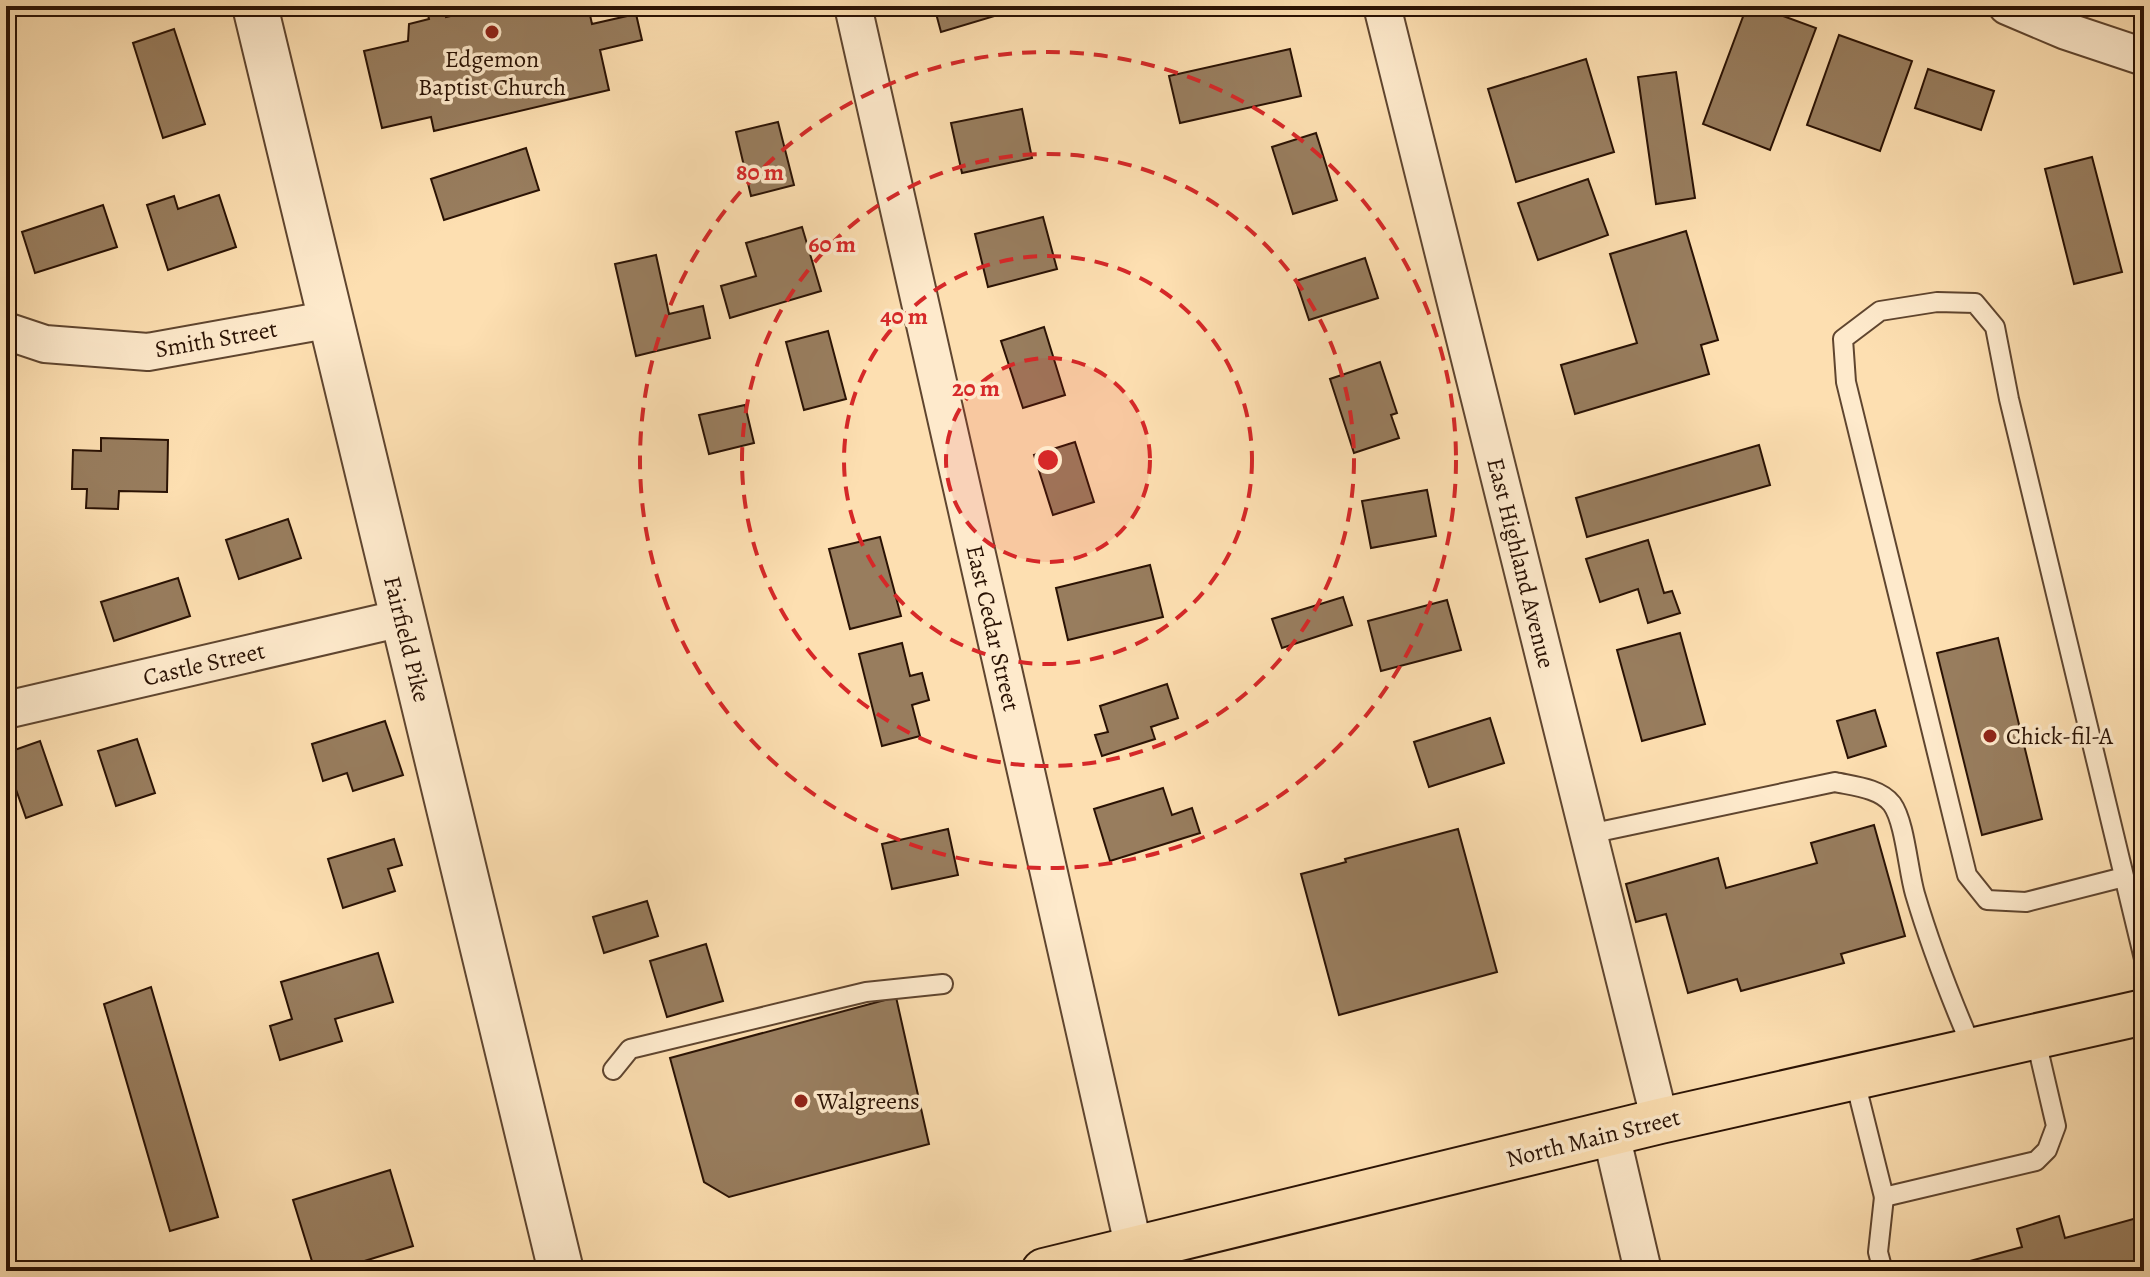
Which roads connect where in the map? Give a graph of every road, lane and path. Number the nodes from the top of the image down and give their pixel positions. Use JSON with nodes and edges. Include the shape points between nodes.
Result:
{"nodes":[{"id":1,"x":255,"y":6,"type":"edge"},
{"id":2,"x":853,"y":6,"type":"edge"},
{"id":3,"x":1382,"y":6,"type":"edge"},
{"id":4,"x":2007,"y":6,"type":"edge"},
{"id":5,"x":2144,"y":57,"type":"edge"},
{"id":6,"x":332,"y":319,"type":"junction"},
{"id":7,"x":6,"y":331,"type":"edge"},
{"id":8,"x":402,"y":618,"type":"junction"},
{"id":9,"x":6,"y":710,"type":"edge"},
{"id":10,"x":1589,"y":834,"type":"junction"},
{"id":11,"x":2124,"y":877,"type":"junction"},
{"id":12,"x":2144,"y":959,"type":"edge"},
{"id":13,"x":943,"y":984,"type":"dead end"},
{"id":14,"x":2144,"y":1012,"type":"edge"},
{"id":15,"x":2035,"y":1036,"type":"junction"},
{"id":16,"x":1973,"y":1050,"type":"junction"},
{"id":17,"x":613,"y":1070,"type":"dead end"},
{"id":18,"x":1854,"y":1077,"type":"junction"},
{"id":19,"x":1660,"y":1121,"type":"junction"},
{"id":20,"x":1611,"y":1134,"type":"junction"},
{"id":21,"x":1884,"y":1197,"type":"junction"},
{"id":22,"x":1134,"y":1249,"type":"junction"},
{"id":23,"x":1056,"y":1269,"type":"edge"},
{"id":24,"x":561,"y":1271,"type":"edge"},
{"id":25,"x":1643,"y":1271,"type":"edge"},
{"id":26,"x":1883,"y":1271,"type":"edge"}],
"edges":[{"from":1,"to":6,"type":"street","name":"Fairfield Pike"},
{"from":2,"to":22,"type":"street","name":"East Cedar Street"},
{"from":3,"to":10,"type":"street","name":"East Highland Avenue"},
{"from":4,"to":5,"type":"street"},
{"from":6,"to":7,"type":"street","name":"Smith Street","via":[[148,352],[45,344]]},
{"from":6,"to":8,"type":"street","name":"Fairfield Pike"},
{"from":8,"to":9,"type":"street","name":"Castle Street"},
{"from":8,"to":24,"type":"street","name":"Fairfield Pike"},
{"from":10,"to":16,"type":"lane","via":[[1835,782],[1869,789],[1891,803],[1938,967]]},
{"from":10,"to":19,"type":"street","name":"East Highland Avenue"},
{"from":11,"to":11,"type":"lane","via":[[1995,327],[1975,303],[1937,302],[1880,311],[1843,339],[1846,382],[1967,875],[1987,900],[2026,902]]},
{"from":11,"to":12,"type":"lane"},
{"from":13,"to":17,"type":"lane","via":[[866,992],[630,1049]]},
{"from":14,"to":15,"type":"main road","name":"North Main Street"},
{"from":15,"to":16,"type":"main road","name":"North Main Street"},
{"from":15,"to":21,"type":"lane","via":[[2056,1126],[2047,1150],[2036,1161]]},
{"from":16,"to":18,"type":"main road","name":"North Main Street"},
{"from":18,"to":19,"type":"main road","name":"North Main Street"},
{"from":18,"to":21,"type":"lane"},
{"from":19,"to":20,"type":"main road","name":"North Main Street"},
{"from":20,"to":22,"type":"main road","name":"North Main Street"},
{"from":20,"to":25,"type":"street"},
{"from":21,"to":26,"type":"lane","via":[[1878,1252]]},
{"from":22,"to":23,"type":"main road","name":"North Main Street"}]}
